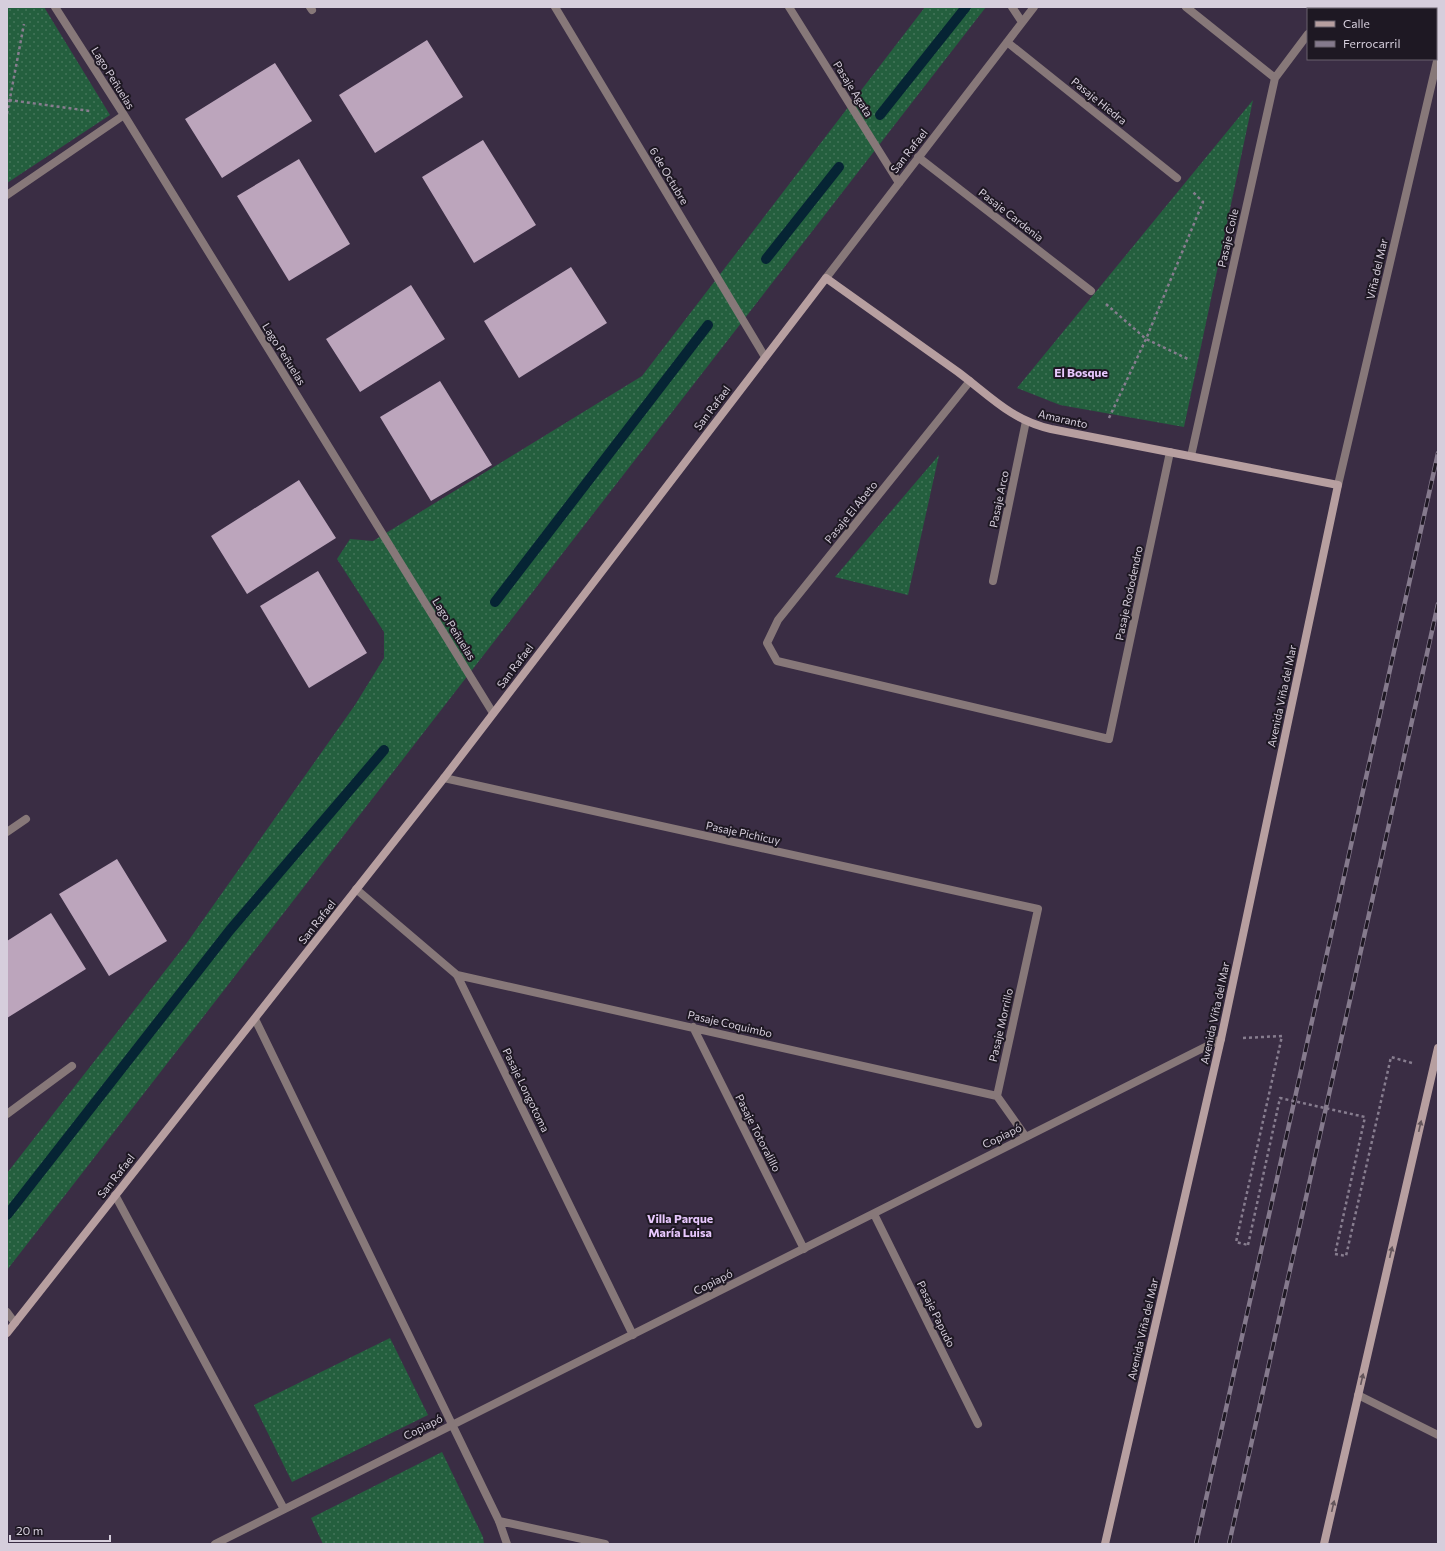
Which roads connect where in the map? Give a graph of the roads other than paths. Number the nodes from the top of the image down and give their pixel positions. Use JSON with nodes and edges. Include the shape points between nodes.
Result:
{"nodes":[{"id":1,"x":55,"y":7,"type":"edge"},
{"id":2,"x":555,"y":7,"type":"edge"},
{"id":3,"x":789,"y":7,"type":"edge"},
{"id":4,"x":1012,"y":7,"type":"edge"},
{"id":5,"x":1034,"y":7,"type":"edge"},
{"id":6,"x":1186,"y":7,"type":"edge"},
{"id":7,"x":1022,"y":22,"type":"junction"},
{"id":8,"x":1307,"y":35,"type":"edge"},
{"id":9,"x":1008,"y":42,"type":"junction"},
{"id":10,"x":1438,"y":57,"type":"edge"},
{"id":11,"x":1275,"y":78,"type":"junction"},
{"id":12,"x":124,"y":115,"type":"junction"},
{"id":13,"x":918,"y":157,"type":"junction"},
{"id":14,"x":1177,"y":178,"type":"road end"},
{"id":15,"x":898,"y":183,"type":"junction"},
{"id":16,"x":7,"y":195,"type":"edge"},
{"id":17,"x":826,"y":278,"type":"junction"},
{"id":18,"x":1091,"y":291,"type":"road end"},
{"id":19,"x":765,"y":357,"type":"junction"},
{"id":20,"x":970,"y":382,"type":"junction"},
{"id":21,"x":1026,"y":422,"type":"junction"},
{"id":22,"x":1170,"y":452,"type":"junction"},
{"id":23,"x":1191,"y":456,"type":"junction"},
{"id":24,"x":1338,"y":485,"type":"junction"},
{"id":25,"x":993,"y":581,"type":"dead end"},
{"id":26,"x":493,"y":712,"type":"junction"},
{"id":27,"x":1109,"y":739,"type":"joint"},
{"id":28,"x":444,"y":778,"type":"junction"},
{"id":29,"x":26,"y":819,"type":"dead end"},
{"id":30,"x":7,"y":832,"type":"edge"},
{"id":31,"x":356,"y":889,"type":"junction"},
{"id":32,"x":1038,"y":909,"type":"joint"},
{"id":33,"x":457,"y":975,"type":"junction"},
{"id":34,"x":255,"y":1019,"type":"junction"},
{"id":35,"x":693,"y":1027,"type":"junction"},
{"id":36,"x":1221,"y":1039,"type":"junction"},
{"id":37,"x":1438,"y":1048,"type":"edge"},
{"id":38,"x":72,"y":1066,"type":"dead end"},
{"id":39,"x":997,"y":1096,"type":"junction"},
{"id":40,"x":7,"y":1114,"type":"edge"},
{"id":41,"x":1026,"y":1137,"type":"junction"},
{"id":42,"x":115,"y":1195,"type":"junction"},
{"id":43,"x":874,"y":1214,"type":"junction"},
{"id":44,"x":804,"y":1248,"type":"junction"},
{"id":45,"x":7,"y":1312,"type":"edge"},
{"id":46,"x":15,"y":1324,"type":"junction"},
{"id":47,"x":7,"y":1333,"type":"edge"},
{"id":48,"x":633,"y":1335,"type":"junction"},
{"id":49,"x":1358,"y":1395,"type":"junction"},
{"id":50,"x":978,"y":1424,"type":"dead end"},
{"id":51,"x":452,"y":1425,"type":"junction"},
{"id":52,"x":1438,"y":1435,"type":"edge"},
{"id":53,"x":284,"y":1509,"type":"junction"},
{"id":54,"x":499,"y":1521,"type":"junction"},
{"id":55,"x":215,"y":1544,"type":"edge"},
{"id":56,"x":507,"y":1544,"type":"edge"},
{"id":57,"x":605,"y":1544,"type":"edge"},
{"id":58,"x":1104,"y":1544,"type":"edge"},
{"id":59,"x":1324,"y":1544,"type":"edge"}],
"edges":[{"from":1,"to":12,"type":"street","name":"Lago Peñuelas"},
{"from":2,"to":19,"type":"street","name":"6 de Octubre"},
{"from":3,"to":15,"type":"street","name":"Pasaje Agata"},
{"from":4,"to":7,"type":"street"},
{"from":5,"to":7,"type":"street","name":"San Rafael"},
{"from":6,"to":11,"type":"street"},
{"from":7,"to":9,"type":"street","name":"San Rafael"},
{"from":8,"to":11,"type":"street","name":"Pasaje Coile"},
{"from":9,"to":13,"type":"street","name":"San Rafael"},
{"from":9,"to":14,"type":"street","name":"Pasaje Hiedra"},
{"from":10,"to":24,"type":"street","name":"Viña del Mar"},
{"from":11,"to":23,"type":"street","name":"Pasaje Coile"},
{"from":12,"to":16,"type":"street"},
{"from":12,"to":26,"type":"street","name":"Lago Peñuelas"},
{"from":13,"to":15,"type":"street","name":"San Rafael"},
{"from":13,"to":18,"type":"street","name":"Pasaje Cardenia"},
{"from":15,"to":17,"type":"street","name":"San Rafael"},
{"from":17,"to":19,"type":"street","name":"San Rafael"},
{"from":17,"to":20,"type":"street","name":"Amaranto"},
{"from":19,"to":26,"type":"street","name":"San Rafael"},
{"from":20,"to":21,"type":"street","name":"Amaranto"},
{"from":20,"to":27,"type":"street","name":"Pasaje El Abeto","via":[[778,620],[767,642],[777,661]]},
{"from":21,"to":22,"type":"street","name":"Amaranto"},
{"from":21,"to":25,"type":"street","name":"Pasaje Arco"},
{"from":22,"to":23,"type":"street","name":"Amaranto"},
{"from":22,"to":27,"type":"street","name":"Pasaje Rododendro"},
{"from":23,"to":24,"type":"street","name":"Amaranto"},
{"from":24,"to":36,"type":"street","name":"Avenida Viña del Mar"},
{"from":26,"to":28,"type":"street","name":"San Rafael"},
{"from":28,"to":31,"type":"street","name":"San Rafael"},
{"from":28,"to":32,"type":"street","name":"Pasaje Pichicuy"},
{"from":29,"to":30,"type":"street"},
{"from":31,"to":33,"type":"street","name":"Pasaje Longotoma"},
{"from":31,"to":34,"type":"street","name":"San Rafael"},
{"from":32,"to":39,"type":"street","name":"Pasaje Morrillo"},
{"from":33,"to":35,"type":"street","name":"Pasaje Coquimbo"},
{"from":33,"to":48,"type":"street","name":"Pasaje Longotoma"},
{"from":34,"to":42,"type":"street","name":"San Rafael"},
{"from":34,"to":51,"type":"street"},
{"from":35,"to":39,"type":"street","name":"Pasaje Coquimbo"},
{"from":35,"to":44,"type":"street","name":"Pasaje Totoralillo"},
{"from":36,"to":41,"type":"street","name":"Copiapó"},
{"from":36,"to":58,"type":"street","name":"Avenida Viña del Mar"},
{"from":49,"to":37,"type":"street","one_way":true},
{"from":38,"to":40,"type":"street"},
{"from":39,"to":41,"type":"street"},
{"from":41,"to":43,"type":"street","name":"Copiapó"},
{"from":42,"to":46,"type":"street","name":"San Rafael"},
{"from":42,"to":53,"type":"street"},
{"from":43,"to":44,"type":"street","name":"Copiapó"},
{"from":43,"to":50,"type":"street","name":"Pasaje Papudo"},
{"from":44,"to":48,"type":"street","name":"Copiapó"},
{"from":45,"to":46,"type":"street"},
{"from":46,"to":47,"type":"street","name":"San Rafael"},
{"from":48,"to":51,"type":"street","name":"Copiapó"},
{"from":49,"to":52,"type":"street"},
{"from":59,"to":49,"type":"street","one_way":true},
{"from":51,"to":53,"type":"street","name":"Copiapó"},
{"from":51,"to":54,"type":"street"},
{"from":53,"to":55,"type":"street","name":"Copiapó"},
{"from":54,"to":56,"type":"street"},
{"from":54,"to":57,"type":"street"}]}
